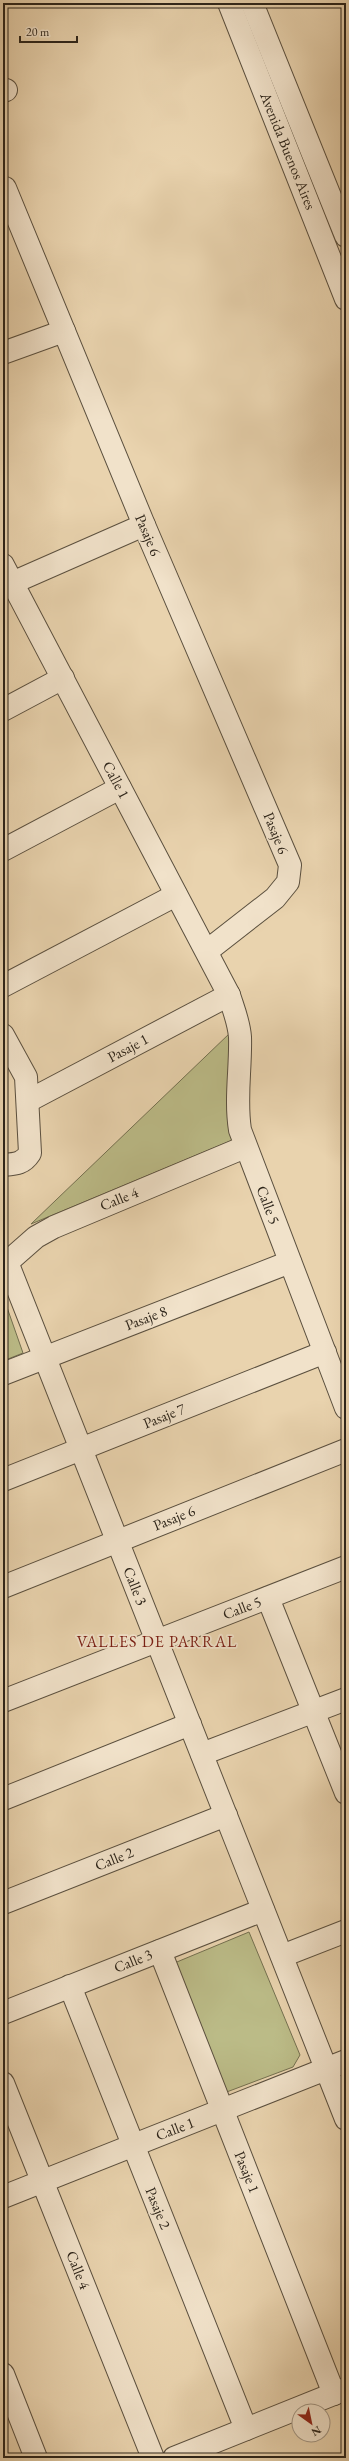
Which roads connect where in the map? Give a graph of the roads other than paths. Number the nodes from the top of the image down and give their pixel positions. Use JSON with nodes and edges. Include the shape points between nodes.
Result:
{"nodes":[{"id":1,"x":229,"y":3,"type":"edge"},
{"id":2,"x":252,"y":3,"type":"edge"},
{"id":3,"x":5,"y":188,"type":"dead end"},
{"id":4,"x":11,"y":227,"type":"edge"},
{"id":5,"x":346,"y":236,"type":"edge"},
{"id":6,"x":346,"y":299,"type":"edge"},
{"id":7,"x":64,"y":332,"type":"junction"},
{"id":8,"x":3,"y":353,"type":"edge"},
{"id":9,"x":144,"y":525,"type":"junction"},
{"id":10,"x":6,"y":576,"type":"edge"},
{"id":11,"x":62,"y":678,"type":"junction"},
{"id":12,"x":3,"y":710,"type":"edge"},
{"id":13,"x":120,"y":788,"type":"junction"},
{"id":14,"x":3,"y":850,"type":"edge"},
{"id":15,"x":176,"y":895,"type":"junction"},
{"id":16,"x":206,"y":951,"type":"junction"},
{"id":17,"x":3,"y":986,"type":"edge"},
{"id":18,"x":228,"y":995,"type":"junction"},
{"id":19,"x":3,"y":1035,"type":"edge"},
{"id":20,"x":28,"y":1101,"type":"junction"},
{"id":21,"x":245,"y":1147,"type":"junction"},
{"id":22,"x":3,"y":1165,"type":"edge"},
{"id":23,"x":290,"y":1262,"type":"junction"},
{"id":24,"x":5,"y":1264,"type":"edge"},
{"id":25,"x":325,"y":1352,"type":"junction"},
{"id":26,"x":45,"y":1358,"type":"junction"},
{"id":27,"x":3,"y":1374,"type":"edge"},
{"id":28,"x":346,"y":1408,"type":"edge"},
{"id":29,"x":81,"y":1449,"type":"junction"},
{"id":30,"x":346,"y":1450,"type":"edge"},
{"id":31,"x":3,"y":1480,"type":"edge"},
{"id":32,"x":117,"y":1541,"type":"junction"},
{"id":33,"x":346,"y":1567,"type":"edge"},
{"id":34,"x":3,"y":1587,"type":"edge"},
{"id":35,"x":268,"y":1598,"type":"junction"},
{"id":36,"x":157,"y":1641,"type":"junction"},
{"id":37,"x":346,"y":1700,"type":"edge"},
{"id":38,"x":3,"y":1701,"type":"edge"},
{"id":39,"x":313,"y":1713,"type":"junction"},
{"id":40,"x":190,"y":1724,"type":"junction"},
{"id":41,"x":202,"y":1754,"type":"junction"},
{"id":42,"x":346,"y":1793,"type":"edge"},
{"id":43,"x":3,"y":1799,"type":"edge"},
{"id":44,"x":226,"y":1815,"type":"junction"},
{"id":45,"x":3,"y":1903,"type":"edge"},
{"id":46,"x":263,"y":1910,"type":"junction"},
{"id":47,"x":346,"y":1931,"type":"edge"},
{"id":48,"x":160,"y":1951,"type":"junction"},
{"id":49,"x":282,"y":1956,"type":"junction"},
{"id":50,"x":70,"y":1986,"type":"junction"},
{"id":51,"x":3,"y":2013,"type":"edge"},
{"id":52,"x":336,"y":2065,"type":"edge"},
{"id":53,"x":3,"y":2083,"type":"edge"},
{"id":54,"x":223,"y":2110,"type":"junction"},
{"id":55,"x":346,"y":2119,"type":"edge"},
{"id":56,"x":133,"y":2145,"type":"junction"},
{"id":57,"x":43,"y":2182,"type":"junction"},
{"id":58,"x":3,"y":2197,"type":"edge"},
{"id":59,"x":3,"y":2374,"type":"edge"},
{"id":60,"x":340,"y":2391,"type":"edge"},
{"id":61,"x":246,"y":2429,"type":"junction"},
{"id":62,"x":36,"y":2458,"type":"edge"},
{"id":63,"x":153,"y":2458,"type":"edge"},
{"id":64,"x":174,"y":2458,"type":"edge"}],
"edges":[{"from":1,"to":6,"type":"street","name":"Avenida Buenos Aires"},
{"from":2,"to":5,"type":"street","name":"Avenida Buenos Aires"},
{"from":3,"to":4,"type":"street","name":"Pasaje 6"},
{"from":4,"to":7,"type":"street","name":"Pasaje 6"},
{"from":7,"to":8,"type":"street"},
{"from":7,"to":9,"type":"street","name":"Pasaje 6"},
{"from":9,"to":10,"type":"street"},
{"from":9,"to":16,"type":"street","name":"Pasaje 6","via":[[290,865],[288,882],[275,898]]},
{"from":10,"to":11,"type":"street","name":"Calle 1"},
{"from":11,"to":12,"type":"street"},
{"from":11,"to":13,"type":"street","name":"Calle 1"},
{"from":13,"to":14,"type":"street"},
{"from":13,"to":15,"type":"street","name":"Calle 1"},
{"from":15,"to":16,"type":"street","name":"Calle 1"},
{"from":15,"to":17,"type":"street"},
{"from":16,"to":18,"type":"street","name":"Calle 1"},
{"from":18,"to":20,"type":"street","name":"Pasaje 1"},
{"from":18,"to":21,"type":"street","name":"Calle 5","via":[[236,1015],[240,1036],[236,1098]]},
{"from":19,"to":20,"type":"street","via":[[26,1077]]},
{"from":20,"to":22,"type":"street","via":[[30,1153],[26,1160],[19,1164]]},
{"from":21,"to":23,"type":"street","name":"Calle 5"},
{"from":21,"to":24,"type":"street","name":"Calle 4","via":[[54,1226],[36,1237]]},
{"from":23,"to":25,"type":"street","name":"Calle 5"},
{"from":23,"to":26,"type":"street","name":"Pasaje 8"},
{"from":24,"to":26,"type":"street","name":"Calle 3"},
{"from":25,"to":28,"type":"street","name":"Calle 5"},
{"from":25,"to":29,"type":"street","name":"Pasaje 7"},
{"from":26,"to":27,"type":"street","name":"Pasaje 8"},
{"from":26,"to":29,"type":"street","name":"Calle 3"},
{"from":29,"to":31,"type":"street","name":"Pasaje 7"},
{"from":29,"to":32,"type":"street","name":"Calle 3"},
{"from":30,"to":32,"type":"street","name":"Pasaje 6"},
{"from":32,"to":34,"type":"street","name":"Pasaje 6"},
{"from":32,"to":36,"type":"street","name":"Calle 3"},
{"from":33,"to":35,"type":"street","name":"Calle 5"},
{"from":35,"to":36,"type":"street","name":"Calle 5"},
{"from":35,"to":39,"type":"street"},
{"from":36,"to":38,"type":"street","name":"Calle 5"},
{"from":36,"to":40,"type":"street","name":"Calle 3"},
{"from":37,"to":39,"type":"street"},
{"from":39,"to":41,"type":"street"},
{"from":39,"to":42,"type":"street"},
{"from":40,"to":41,"type":"street","name":"Calle 3"},
{"from":40,"to":43,"type":"street"},
{"from":41,"to":44,"type":"street","name":"Calle 3"},
{"from":44,"to":45,"type":"street","name":"Calle 2"},
{"from":44,"to":46,"type":"street","name":"Calle 3"},
{"from":46,"to":48,"type":"street","name":"Calle 3"},
{"from":46,"to":49,"type":"street","name":"Calle 3"},
{"from":47,"to":49,"type":"street"},
{"from":48,"to":50,"type":"street","name":"Calle 3"},
{"from":48,"to":54,"type":"street","name":"Pasaje 1"},
{"from":49,"to":52,"type":"street","name":"Calle 3"},
{"from":50,"to":51,"type":"street","name":"Calle 3"},
{"from":50,"to":56,"type":"street","name":"Pasaje 2"},
{"from":52,"to":54,"type":"street","name":"Calle 1"},
{"from":52,"to":55,"type":"street","name":"Calle 3"},
{"from":53,"to":57,"type":"street","name":"Calle 4"},
{"from":54,"to":56,"type":"street","name":"Calle 1"},
{"from":54,"to":60,"type":"street","name":"Pasaje 1"},
{"from":56,"to":57,"type":"street","name":"Calle 1"},
{"from":56,"to":61,"type":"street","name":"Pasaje 2"},
{"from":57,"to":58,"type":"street","name":"Calle 1"},
{"from":57,"to":63,"type":"street","name":"Calle 4"},
{"from":59,"to":62,"type":"street"},
{"from":60,"to":61,"type":"street"},
{"from":61,"to":64,"type":"street"}]}
